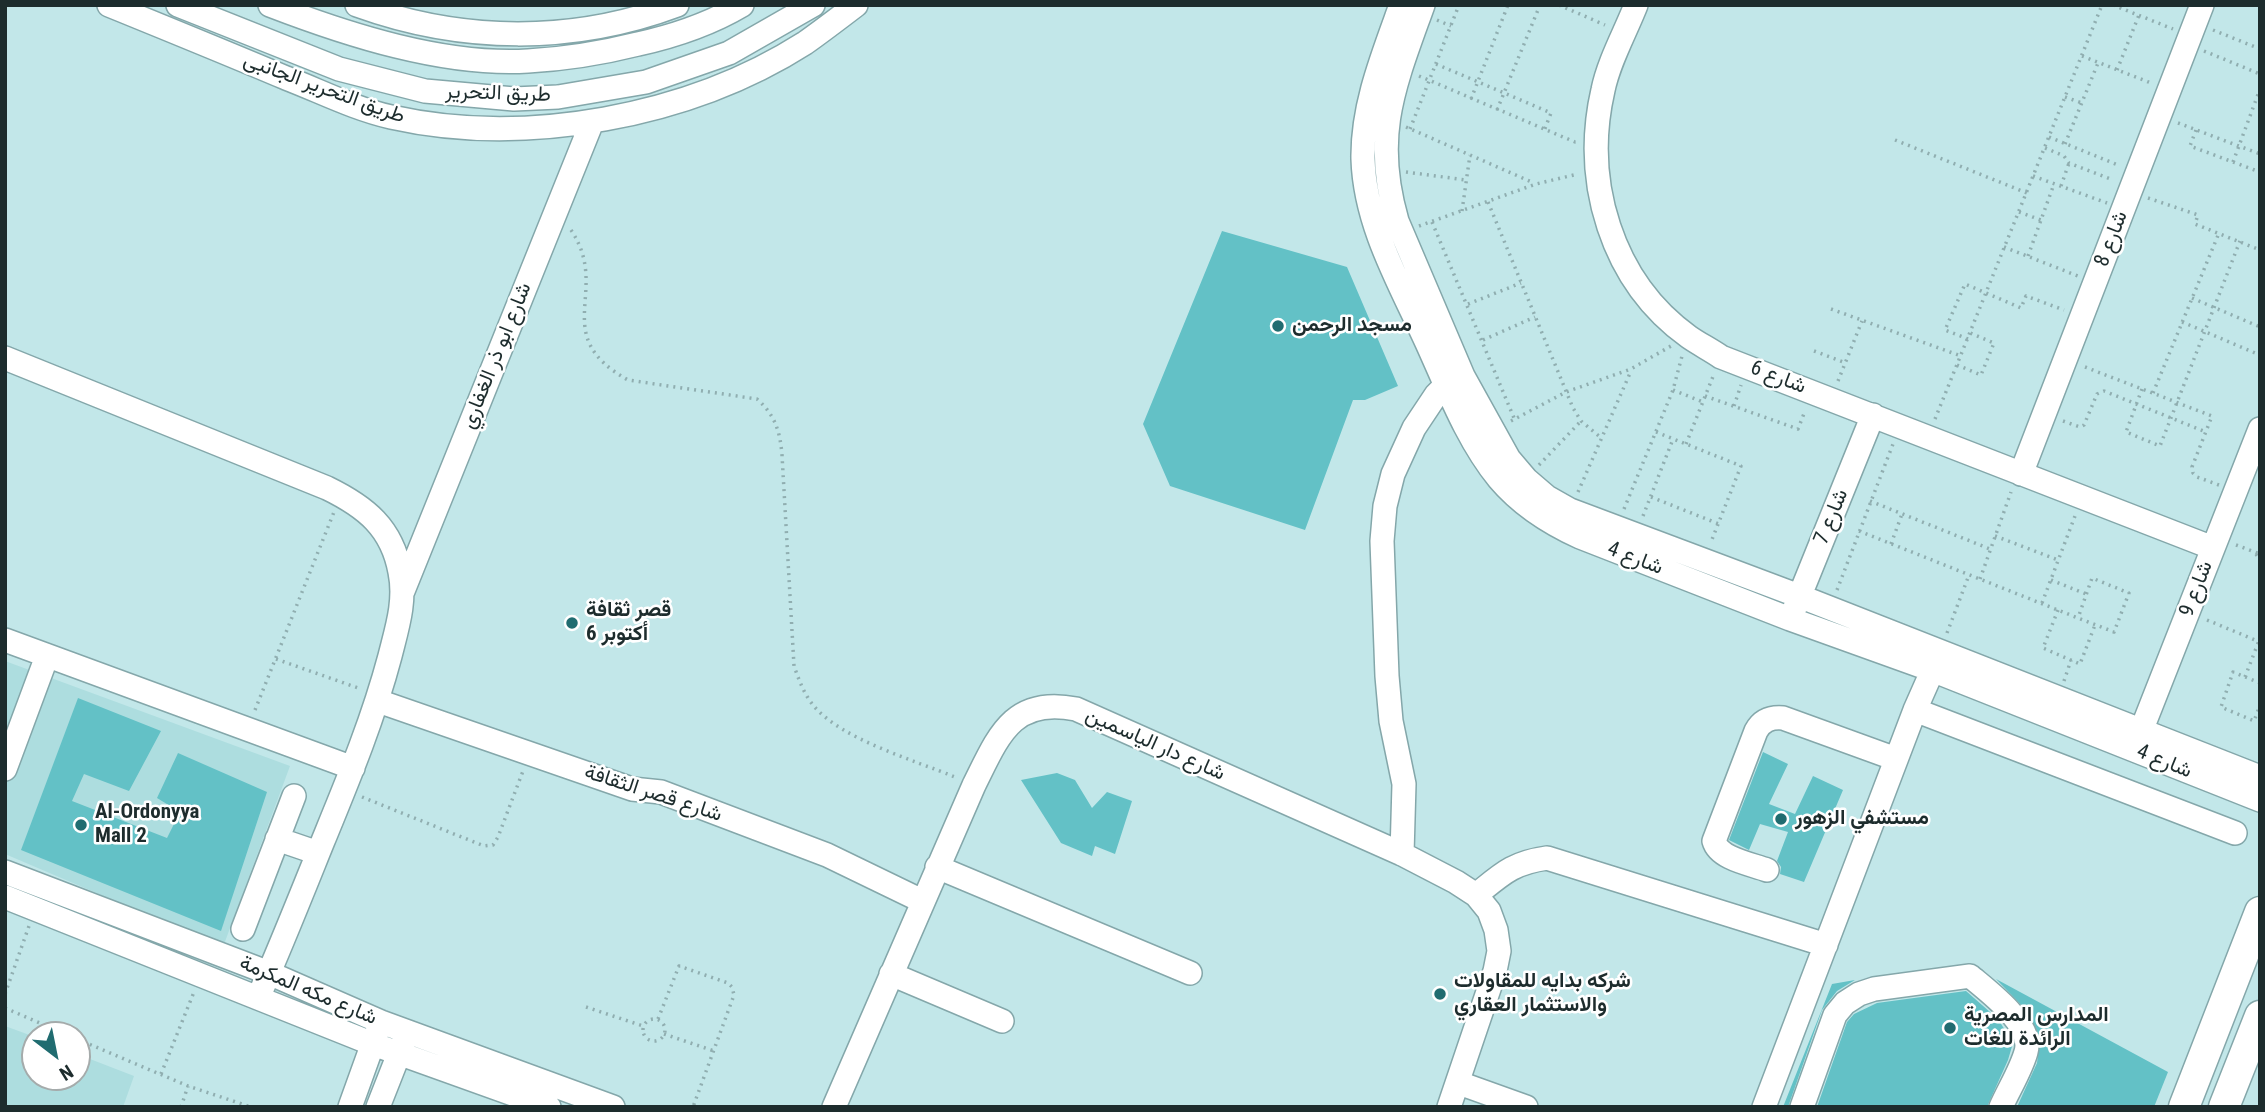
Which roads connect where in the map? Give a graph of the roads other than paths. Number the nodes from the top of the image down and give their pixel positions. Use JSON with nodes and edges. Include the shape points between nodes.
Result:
{"nodes":[{"id":1,"x":109,"y":5,"type":"edge"},
{"id":2,"x":179,"y":5,"type":"edge"},
{"id":3,"x":270,"y":5,"type":"edge"},
{"id":4,"x":357,"y":5,"type":"edge"},
{"id":5,"x":677,"y":5,"type":"edge"},
{"id":6,"x":742,"y":5,"type":"edge"},
{"id":7,"x":813,"y":5,"type":"edge"},
{"id":8,"x":856,"y":5,"type":"edge"},
{"id":9,"x":1401,"y":5,"type":"edge"},
{"id":10,"x":1423,"y":5,"type":"edge"},
{"id":11,"x":1636,"y":5,"type":"edge"},
{"id":12,"x":2193,"y":27,"type":"edge"},
{"id":13,"x":592,"y":122,"type":"junction"},
{"id":14,"x":5,"y":358,"type":"edge"},
{"id":15,"x":1455,"y":380,"type":"junction"},
{"id":16,"x":1873,"y":415,"type":"junction"},
{"id":17,"x":2260,"y":429,"type":"edge"},
{"id":18,"x":2020,"y":473,"type":"junction"},
{"id":19,"x":2213,"y":548,"type":"junction"},
{"id":20,"x":403,"y":591,"type":"junction"},
{"id":21,"x":1799,"y":596,"type":"junction"},
{"id":22,"x":1790,"y":619,"type":"junction"},
{"id":23,"x":5,"y":640,"type":"edge"},
{"id":24,"x":47,"y":656,"type":"junction"},
{"id":25,"x":1936,"y":661,"type":"junction"},
{"id":26,"x":379,"y":699,"type":"junction"},
{"id":27,"x":1915,"y":710,"type":"junction"},
{"id":28,"x":2138,"y":740,"type":"junction"},
{"id":29,"x":1896,"y":760,"type":"junction"},
{"id":30,"x":353,"y":768,"type":"junction"},
{"id":31,"x":5,"y":769,"type":"edge"},
{"id":32,"x":2260,"y":777,"type":"edge"},
{"id":33,"x":294,"y":796,"type":"dead end"},
{"id":34,"x":2260,"y":800,"type":"edge"},
{"id":35,"x":2235,"y":833,"type":"dead end"},
{"id":36,"x":277,"y":838,"type":"junction"},
{"id":37,"x":318,"y":853,"type":"junction"},
{"id":38,"x":1402,"y":854,"type":"junction"},
{"id":39,"x":937,"y":867,"type":"junction"},
{"id":40,"x":1767,"y":870,"type":"dead end"},
{"id":41,"x":5,"y":872,"type":"edge"},
{"id":42,"x":1476,"y":895,"type":"junction"},
{"id":43,"x":5,"y":897,"type":"edge"},
{"id":44,"x":922,"y":901,"type":"junction"},
{"id":45,"x":2260,"y":912,"type":"edge"},
{"id":46,"x":243,"y":929,"type":"dead end"},
{"id":47,"x":1826,"y":945,"type":"junction"},
{"id":48,"x":269,"y":973,"type":"junction"},
{"id":49,"x":1190,"y":973,"type":"dead end"},
{"id":50,"x":891,"y":974,"type":"junction"},
{"id":51,"x":258,"y":998,"type":"junction"},
{"id":52,"x":2260,"y":1016,"type":"edge"},
{"id":53,"x":1002,"y":1021,"type":"dead end"},
{"id":54,"x":381,"y":1022,"type":"junction"},
{"id":55,"x":403,"y":1043,"type":"junction"},
{"id":56,"x":373,"y":1044,"type":"junction"},
{"id":57,"x":1459,"y":1083,"type":"junction"},
{"id":58,"x":574,"y":1101,"type":"edge"},
{"id":59,"x":350,"y":1107,"type":"edge"},
{"id":60,"x":378,"y":1107,"type":"edge"},
{"id":61,"x":549,"y":1107,"type":"edge"},
{"id":62,"x":613,"y":1107,"type":"edge"},
{"id":63,"x":834,"y":1107,"type":"edge"},
{"id":64,"x":1450,"y":1107,"type":"edge"},
{"id":65,"x":1526,"y":1107,"type":"edge"},
{"id":66,"x":1764,"y":1107,"type":"edge"},
{"id":67,"x":1801,"y":1107,"type":"edge"},
{"id":68,"x":2001,"y":1107,"type":"edge"},
{"id":69,"x":2183,"y":1107,"type":"edge"},
{"id":70,"x":2224,"y":1107,"type":"edge"}],
"edges":[{"from":1,"to":13,"type":"street","name":"طريق التحرير الجانبى","via":[[387,116],[433,125],[485,127]]},
{"from":2,"to":7,"type":"street","name":"طريق التحرير","via":[[339,69],[425,91],[514,99],[558,97],[646,82],[729,53]]},
{"from":3,"to":6,"type":"street","name":"طريق التحرير","via":[[348,34],[401,46],[464,58],[526,61],[606,52],[679,35]]},
{"from":4,"to":5,"type":"street","via":[[427,26],[539,35],[595,29]]},
{"from":8,"to":13,"type":"street","name":"طريق التحرير الجانبى","via":[[804,43],[754,70],[648,110]]},
{"from":9,"to":15,"type":"street","name":"شارع 4","via":[[1367,110],[1366,185],[1378,233]]},
{"from":10,"to":15,"type":"street","name":"شارع 4","via":[[1387,116],[1385,169],[1397,221]]},
{"from":11,"to":16,"type":"street","name":"شارع 6","via":[[1603,87],[1595,132],[1597,178],[1606,222],[1625,264],[1651,301],[1688,336],[1721,356]]},
{"from":12,"to":18,"type":"street","name":"شارع 8"},
{"from":13,"to":20,"type":"street","name":"شارع ابو ذر الغفاري"},
{"from":14,"to":20,"type":"street","name":"شارع ابو ذر الغفاري","via":[[341,495],[367,511],[389,540]]},
{"from":15,"to":21,"type":"street","name":"شارع 4","via":[[1509,459],[1547,496],[1570,510]]},
{"from":15,"to":22,"type":"street","name":"شارع 4","via":[[1484,459],[1536,513],[1580,537]]},
{"from":15,"to":38,"type":"street","via":[[1430,402],[1414,428],[1394,474],[1384,518],[1387,676],[1404,785]]},
{"from":16,"to":18,"type":"street","name":"شارع 6"},
{"from":16,"to":21,"type":"street","name":"شارع 7"},
{"from":17,"to":19,"type":"street","name":"شارع 9"},
{"from":18,"to":19,"type":"street","name":"شارع 6"},
{"from":19,"to":28,"type":"street","name":"شارع 9"},
{"from":20,"to":26,"type":"street","name":"شارع ابو ذر الغفاري"},
{"from":21,"to":22,"type":"street","name":"شارع 7"},
{"from":21,"to":25,"type":"street","name":"شارع 4"},
{"from":22,"to":25,"type":"street","name":"شارع 4"},
{"from":23,"to":24,"type":"street"},
{"from":24,"to":30,"type":"street"},
{"from":24,"to":31,"type":"street"},
{"from":25,"to":27,"type":"street"},
{"from":25,"to":28,"type":"street","name":"شارع 4"},
{"from":26,"to":30,"type":"street","name":"شارع ابو ذر الغفاري"},
{"from":26,"to":44,"type":"street","name":"شارع قصر الثقافة","via":[[632,789],[661,792],[700,806],[827,855]]},
{"from":27,"to":29,"type":"street"},
{"from":27,"to":35,"type":"street"},
{"from":28,"to":32,"type":"street","name":"شارع 4"},
{"from":28,"to":34,"type":"street","name":"شارع 4"},
{"from":29,"to":40,"type":"street","via":[[1783,718],[1763,722],[1714,841],[1722,853]]},
{"from":29,"to":47,"type":"street"},
{"from":30,"to":37,"type":"street","name":"شارع ابو ذر الغفاري"},
{"from":33,"to":36,"type":"street"},
{"from":36,"to":37,"type":"street"},
{"from":36,"to":46,"type":"street"},
{"from":37,"to":48,"type":"street","name":"شارع ابو ذر الغفاري"},
{"from":38,"to":39,"type":"street","name":"شارع دار الياسمين","via":[[1076,709],[1057,706],[1037,707],[1005,728]]},
{"from":38,"to":42,"type":"street","name":"شارع دار الياسمين"},
{"from":39,"to":44,"type":"street","name":"شارع دار الياسمين"},
{"from":39,"to":49,"type":"street"},
{"from":41,"to":48,"type":"street","name":"شارع مكه المكرمة"},
{"from":42,"to":47,"type":"street","via":[[1504,871],[1547,858]]},
{"from":42,"to":57,"type":"street","name":"شارع دار الياسمين","via":[[1489,911],[1499,951]]},
{"from":43,"to":51,"type":"street","name":"شارع مكه المكرمة"},
{"from":44,"to":50,"type":"street","name":"شارع دار الياسمين"},
{"from":45,"to":69,"type":"main road"},
{"from":47,"to":66,"type":"street"},
{"from":48,"to":51,"type":"street","name":"شارع ابو ذر الغفاري"},
{"from":48,"to":54,"type":"street","name":"شارع مكه المكرمة"},
{"from":50,"to":53,"type":"street"},
{"from":50,"to":63,"type":"street","name":"شارع دار الياسمين"},
{"from":51,"to":56,"type":"street","name":"شارع مكه المكرمة"},
{"from":52,"to":70,"type":"main road"},
{"from":54,"to":55,"type":"street","name":"شارع مكه المكرمة"},
{"from":54,"to":56,"type":"street"},
{"from":55,"to":56,"type":"street","name":"شارع مكه المكرمة"},
{"from":55,"to":58,"type":"street","name":"شارع مكه المكرمة"},
{"from":55,"to":60,"type":"street"},
{"from":55,"to":61,"type":"street","name":"شارع مكه المكرمة"},
{"from":56,"to":59,"type":"street"},
{"from":57,"to":64,"type":"street","name":"شارع دار الياسمين"},
{"from":57,"to":65,"type":"street"},
{"from":58,"to":62,"type":"street","name":"شارع مكه المكرمة"},
{"from":67,"to":68,"type":"street","via":[[1835,1015],[1845,1003],[1874,989],[1970,976],[2019,1022],[2026,1035],[2027,1050]]}]}
